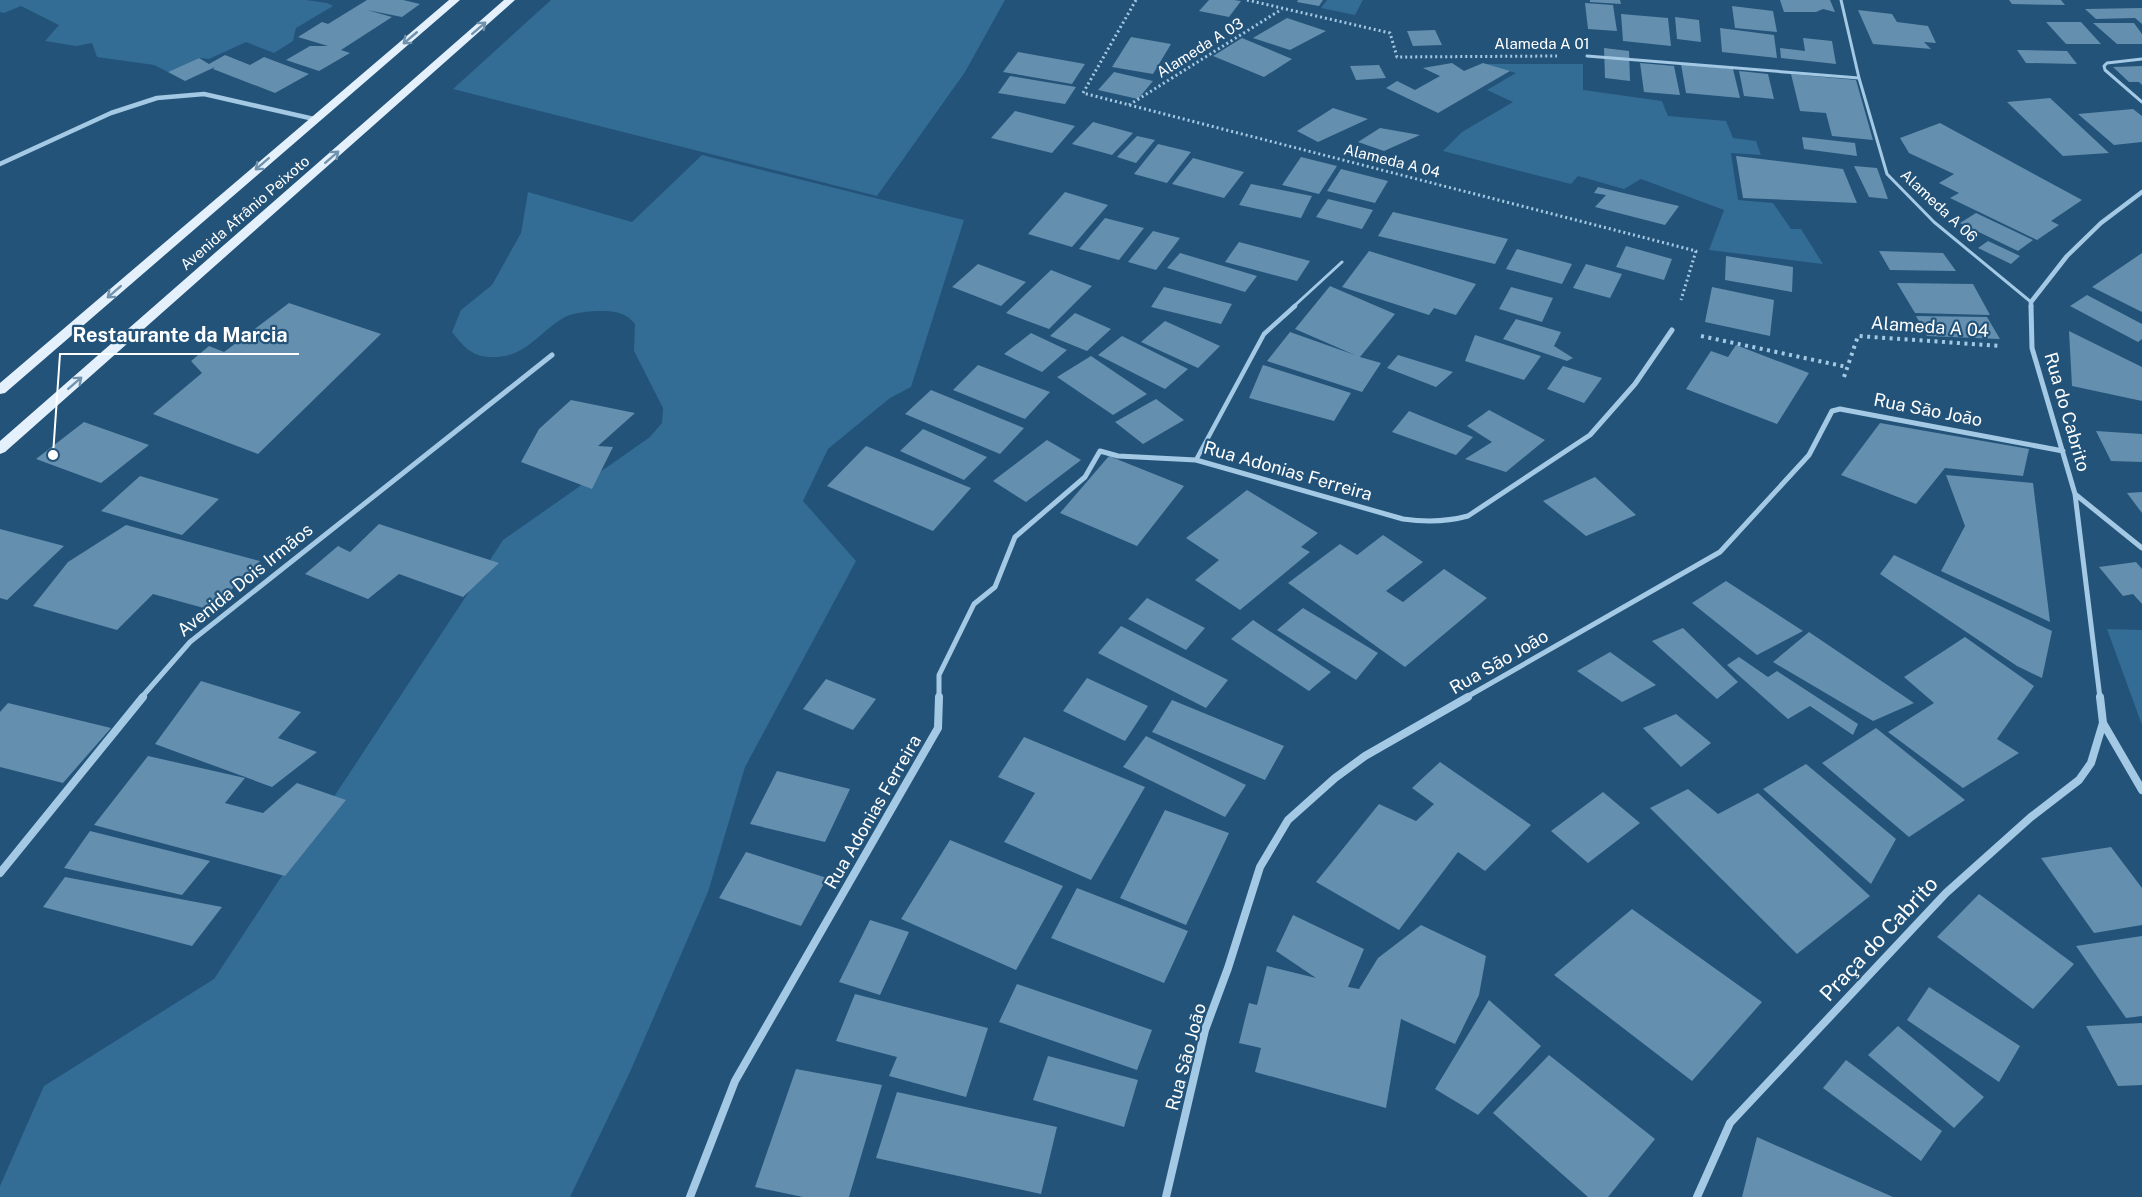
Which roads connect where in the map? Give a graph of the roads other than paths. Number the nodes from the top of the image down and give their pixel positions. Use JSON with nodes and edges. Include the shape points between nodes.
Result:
{"nodes":[{"id":1,"x":455,"y":0,"type":"edge"},
{"id":2,"x":510,"y":0,"type":"edge"},
{"id":3,"x":1840,"y":0,"type":"edge"},
{"id":4,"x":1587,"y":56,"type":"road end"},
{"id":5,"x":2142,"y":59,"type":"edge"},
{"id":6,"x":1859,"y":78,"type":"junction"},
{"id":7,"x":2142,"y":102,"type":"edge"},
{"id":8,"x":314,"y":119,"type":"junction"},
{"id":9,"x":0,"y":164,"type":"edge"},
{"id":10,"x":2142,"y":192,"type":"edge"},
{"id":11,"x":1342,"y":262,"type":"dead end"},
{"id":12,"x":2031,"y":302,"type":"junction"},
{"id":13,"x":1672,"y":330,"type":"road end"},
{"id":14,"x":552,"y":355,"type":"dead end"},
{"id":15,"x":0,"y":390,"type":"edge"},
{"id":16,"x":0,"y":449,"type":"edge"},
{"id":17,"x":2063,"y":451,"type":"junction"},
{"id":18,"x":1196,"y":460,"type":"junction"},
{"id":19,"x":2075,"y":494,"type":"junction"},
{"id":20,"x":2142,"y":548,"type":"edge"},
{"id":21,"x":2103,"y":723,"type":"junction"},
{"id":22,"x":2142,"y":790,"type":"edge"},
{"id":23,"x":0,"y":873,"type":"edge"},
{"id":24,"x":690,"y":1197,"type":"edge"},
{"id":25,"x":1166,"y":1197,"type":"edge"},
{"id":26,"x":1697,"y":1197,"type":"edge"}],
"edges":[{"from":1,"to":8,"type":"main road","name":"Avenida Afrânio Peixoto","one_way":true},
{"from":16,"to":2,"type":"main road","name":"Avenida Afrânio Peixoto","one_way":true},
{"from":3,"to":6,"type":"lane","name":"Alameda A 06"},
{"from":4,"to":6,"type":"lane","name":"Alameda A 01"},
{"from":5,"to":7,"type":"lane","via":[[2104,66]]},
{"from":6,"to":12,"type":"lane","name":"Alameda A 06","via":[[1887,174],[1935,222]]},
{"from":8,"to":9,"type":"street","via":[[204,94],[157,98],[111,113]]},
{"from":8,"to":15,"type":"main road","name":"Avenida Afrânio Peixoto","one_way":true},
{"from":10,"to":12,"type":"street","via":[[2101,223],[2067,256]]},
{"from":11,"to":18,"type":"lane","via":[[1264,334]]},
{"from":12,"to":17,"type":"street","name":"Rua do Cabrito","via":[[2032,348]]},
{"from":13,"to":18,"type":"street","name":"Rua Adonias Ferreira","via":[[1635,384],[1590,435],[1468,516],[1453,521],[1403,519]]},
{"from":14,"to":23,"type":"street","name":"Avenida Dois Irmãos","via":[[190,642]]},
{"from":17,"to":19,"type":"street","name":"Rua do Cabrito"},
{"from":17,"to":25,"type":"street","name":"Rua São João","via":[[1840,409],[1832,411],[1809,455],[1720,552],[1365,756],[1335,778],[1288,820],[1260,867],[1205,1030]]},
{"from":18,"to":24,"type":"street","name":"Rua Adonias Ferreira","via":[[1118,456],[1100,451],[1085,477],[1015,537],[995,587],[974,604],[939,675],[938,729],[735,1081]]},
{"from":19,"to":20,"type":"street","name":"Rua do Cabrito"},
{"from":19,"to":21,"type":"street","name":"Praça do Cabrito"},
{"from":21,"to":22,"type":"street","name":"Praça do Cabrito"},
{"from":21,"to":26,"type":"street","name":"Praça do Cabrito","via":[[2091,763],[2079,780],[1946,893],[1730,1123]]}]}
